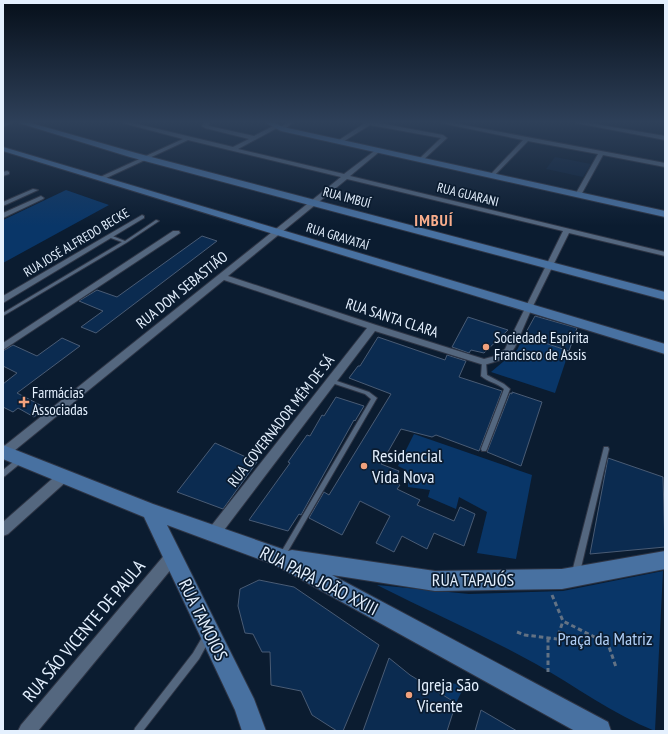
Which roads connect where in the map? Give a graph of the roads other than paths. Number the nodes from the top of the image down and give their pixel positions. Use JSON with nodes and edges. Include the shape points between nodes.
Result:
{"nodes":[{"id":1,"x":31,"y":157,"type":"edge"},
{"id":2,"x":268,"y":157,"type":"edge"},
{"id":3,"x":368,"y":157,"type":"edge"},
{"id":4,"x":408,"y":157,"type":"edge"},
{"id":5,"x":423,"y":157,"type":"edge"},
{"id":6,"x":510,"y":157,"type":"edge"},
{"id":7,"x":598,"y":157,"type":"edge"},
{"id":8,"x":623,"y":157,"type":"edge"},
{"id":9,"x":145,"y":158,"type":"joint"},
{"id":10,"x":420,"y":160,"type":"junction"},
{"id":11,"x":665,"y":165,"type":"edge"},
{"id":12,"x":346,"y":176,"type":"junction"},
{"id":13,"x":492,"y":176,"type":"junction"},
{"id":14,"x":100,"y":178,"type":"junction"},
{"id":15,"x":35,"y":190,"type":"dead end"},
{"id":16,"x":578,"y":195,"type":"junction"},
{"id":17,"x":41,"y":198,"type":"dead end"},
{"id":18,"x":313,"y":203,"type":"junction"},
{"id":19,"x":3,"y":204,"type":"edge"},
{"id":20,"x":665,"y":214,"type":"edge"},
{"id":21,"x":3,"y":216,"type":"edge"},
{"id":22,"x":142,"y":217,"type":"dead end"},
{"id":23,"x":157,"y":221,"type":"dead end"},
{"id":24,"x":567,"y":230,"type":"junction"},
{"id":25,"x":277,"y":232,"type":"junction"},
{"id":26,"x":176,"y":233,"type":"dead end"},
{"id":27,"x":109,"y":236,"type":"junction"},
{"id":28,"x":125,"y":242,"type":"junction"},
{"id":29,"x":665,"y":254,"type":"edge"},
{"id":30,"x":549,"y":265,"type":"junction"},
{"id":31,"x":221,"y":276,"type":"junction"},
{"id":32,"x":665,"y":296,"type":"edge"},
{"id":33,"x":3,"y":300,"type":"edge"},
{"id":34,"x":528,"y":308,"type":"junction"},
{"id":35,"x":3,"y":315,"type":"edge"},
{"id":36,"x":373,"y":327,"type":"junction"},
{"id":37,"x":3,"y":347,"type":"edge"},
{"id":38,"x":665,"y":349,"type":"edge"},
{"id":39,"x":484,"y":362,"type":"junction"},
{"id":40,"x":331,"y":381,"type":"junction"},
{"id":41,"x":484,"y":449,"type":"dead end"},
{"id":42,"x":606,"y":449,"type":"dead end"},
{"id":43,"x":4,"y":452,"type":"edge"},
{"id":44,"x":21,"y":459,"type":"junction"},
{"id":45,"x":3,"y":474,"type":"edge"},
{"id":46,"x":64,"y":476,"type":"junction"},
{"id":47,"x":150,"y":511,"type":"junction"},
{"id":48,"x":3,"y":530,"type":"edge"},
{"id":49,"x":213,"y":534,"type":"junction"},
{"id":50,"x":172,"y":557,"type":"junction"},
{"id":51,"x":281,"y":558,"type":"junction"},
{"id":52,"x":665,"y":560,"type":"edge"},
{"id":53,"x":575,"y":577,"type":"junction"},
{"id":54,"x":210,"y":633,"type":"junction"},
{"id":55,"x":27,"y":731,"type":"edge"},
{"id":56,"x":138,"y":731,"type":"edge"},
{"id":57,"x":254,"y":731,"type":"edge"},
{"id":58,"x":599,"y":731,"type":"edge"}],
"edges":[{"from":1,"to":14,"type":"street","name":"RUA GRAVATAÍ"},
{"from":2,"to":12,"type":"street","name":"RUA GUARANI"},
{"from":3,"to":12,"type":"street","name":"RUA DOM SEBASTIÃO"},
{"from":4,"to":10,"type":"street"},
{"from":5,"to":10,"type":"street"},
{"from":6,"to":13,"type":"street"},
{"from":7,"to":16,"type":"street"},
{"from":8,"to":11,"type":"street"},
{"from":9,"to":14,"type":"street"},
{"from":9,"to":18,"type":"street","name":"RUA IMBUÍ"},
{"from":10,"to":13,"type":"street"},
{"from":12,"to":18,"type":"street","name":"RUA DOM SEBASTIÃO"},
{"from":12,"to":24,"type":"street","name":"RUA GUARANI"},
{"from":13,"to":16,"type":"street"},
{"from":14,"to":25,"type":"street","name":"RUA GRAVATAÍ"},
{"from":15,"to":19,"type":"street"},
{"from":16,"to":20,"type":"street"},
{"from":17,"to":21,"type":"street"},
{"from":18,"to":25,"type":"street","name":"RUA DOM SEBASTIÃO"},
{"from":18,"to":30,"type":"street","name":"RUA IMBUÍ"},
{"from":22,"to":27,"type":"street","name":"RUA JOSÉ ALFREDO BECKE"},
{"from":23,"to":28,"type":"lane"},
{"from":24,"to":29,"type":"street","name":"RUA GUARANI"},
{"from":24,"to":30,"type":"street"},
{"from":25,"to":31,"type":"street","name":"RUA DOM SEBASTIÃO"},
{"from":25,"to":34,"type":"street","name":"RUA GRAVATAÍ"},
{"from":26,"to":37,"type":"street"},
{"from":27,"to":28,"type":"lane"},
{"from":27,"to":33,"type":"street","name":"RUA JOSÉ ALFREDO BECKE"},
{"from":28,"to":35,"type":"lane"},
{"from":30,"to":32,"type":"street","name":"RUA IMBUÍ"},
{"from":30,"to":34,"type":"street"},
{"from":31,"to":36,"type":"street","name":"RUA SANTA CLARA"},
{"from":31,"to":43,"type":"street","name":"RUA DOM SEBASTIÃO"},
{"from":34,"to":38,"type":"street","name":"RUA GRAVATAÍ"},
{"from":34,"to":39,"type":"street","via":[[508,351],[498,358]]},
{"from":36,"to":39,"type":"street","name":"RUA SANTA CLARA"},
{"from":36,"to":40,"type":"street","name":"RUA GOVERNADOR MÉM DE SÁ"},
{"from":39,"to":41,"type":"lane","via":[[484,376],[507,389]]},
{"from":40,"to":49,"type":"street","name":"RUA GOVERNADOR MÉM DE SÁ"},
{"from":40,"to":51,"type":"lane","via":[[367,393],[374,398]]},
{"from":42,"to":53,"type":"lane"},
{"from":43,"to":44,"type":"street","name":"RUA PAPA JOÃO XXIII"},
{"from":44,"to":45,"type":"lane"},
{"from":44,"to":46,"type":"street","name":"RUA PAPA JOÃO XXIII"},
{"from":46,"to":47,"type":"street","name":"RUA PAPA JOÃO XXIII"},
{"from":46,"to":48,"type":"street"},
{"from":47,"to":49,"type":"street","name":"RUA PAPA JOÃO XXIII"},
{"from":47,"to":50,"type":"street","name":"RUA TAMOIOS"},
{"from":49,"to":51,"type":"street","name":"RUA PAPA JOÃO XXIII"},
{"from":50,"to":54,"type":"street","name":"RUA TAMOIOS"},
{"from":50,"to":55,"type":"street","name":"RUA SÃO VICENTE DE PAULA"},
{"from":51,"to":53,"type":"street","name":"RUA TAPAJÓS","via":[[434,581]]},
{"from":51,"to":58,"type":"street","name":"RUA PAPA JOÃO XXIII"},
{"from":52,"to":53,"type":"street","name":"RUA TAPAJÓS"},
{"from":54,"to":56,"type":"lane","via":[[196,656]]},
{"from":54,"to":57,"type":"street","name":"RUA TAMOIOS","via":[[246,706]]}]}
